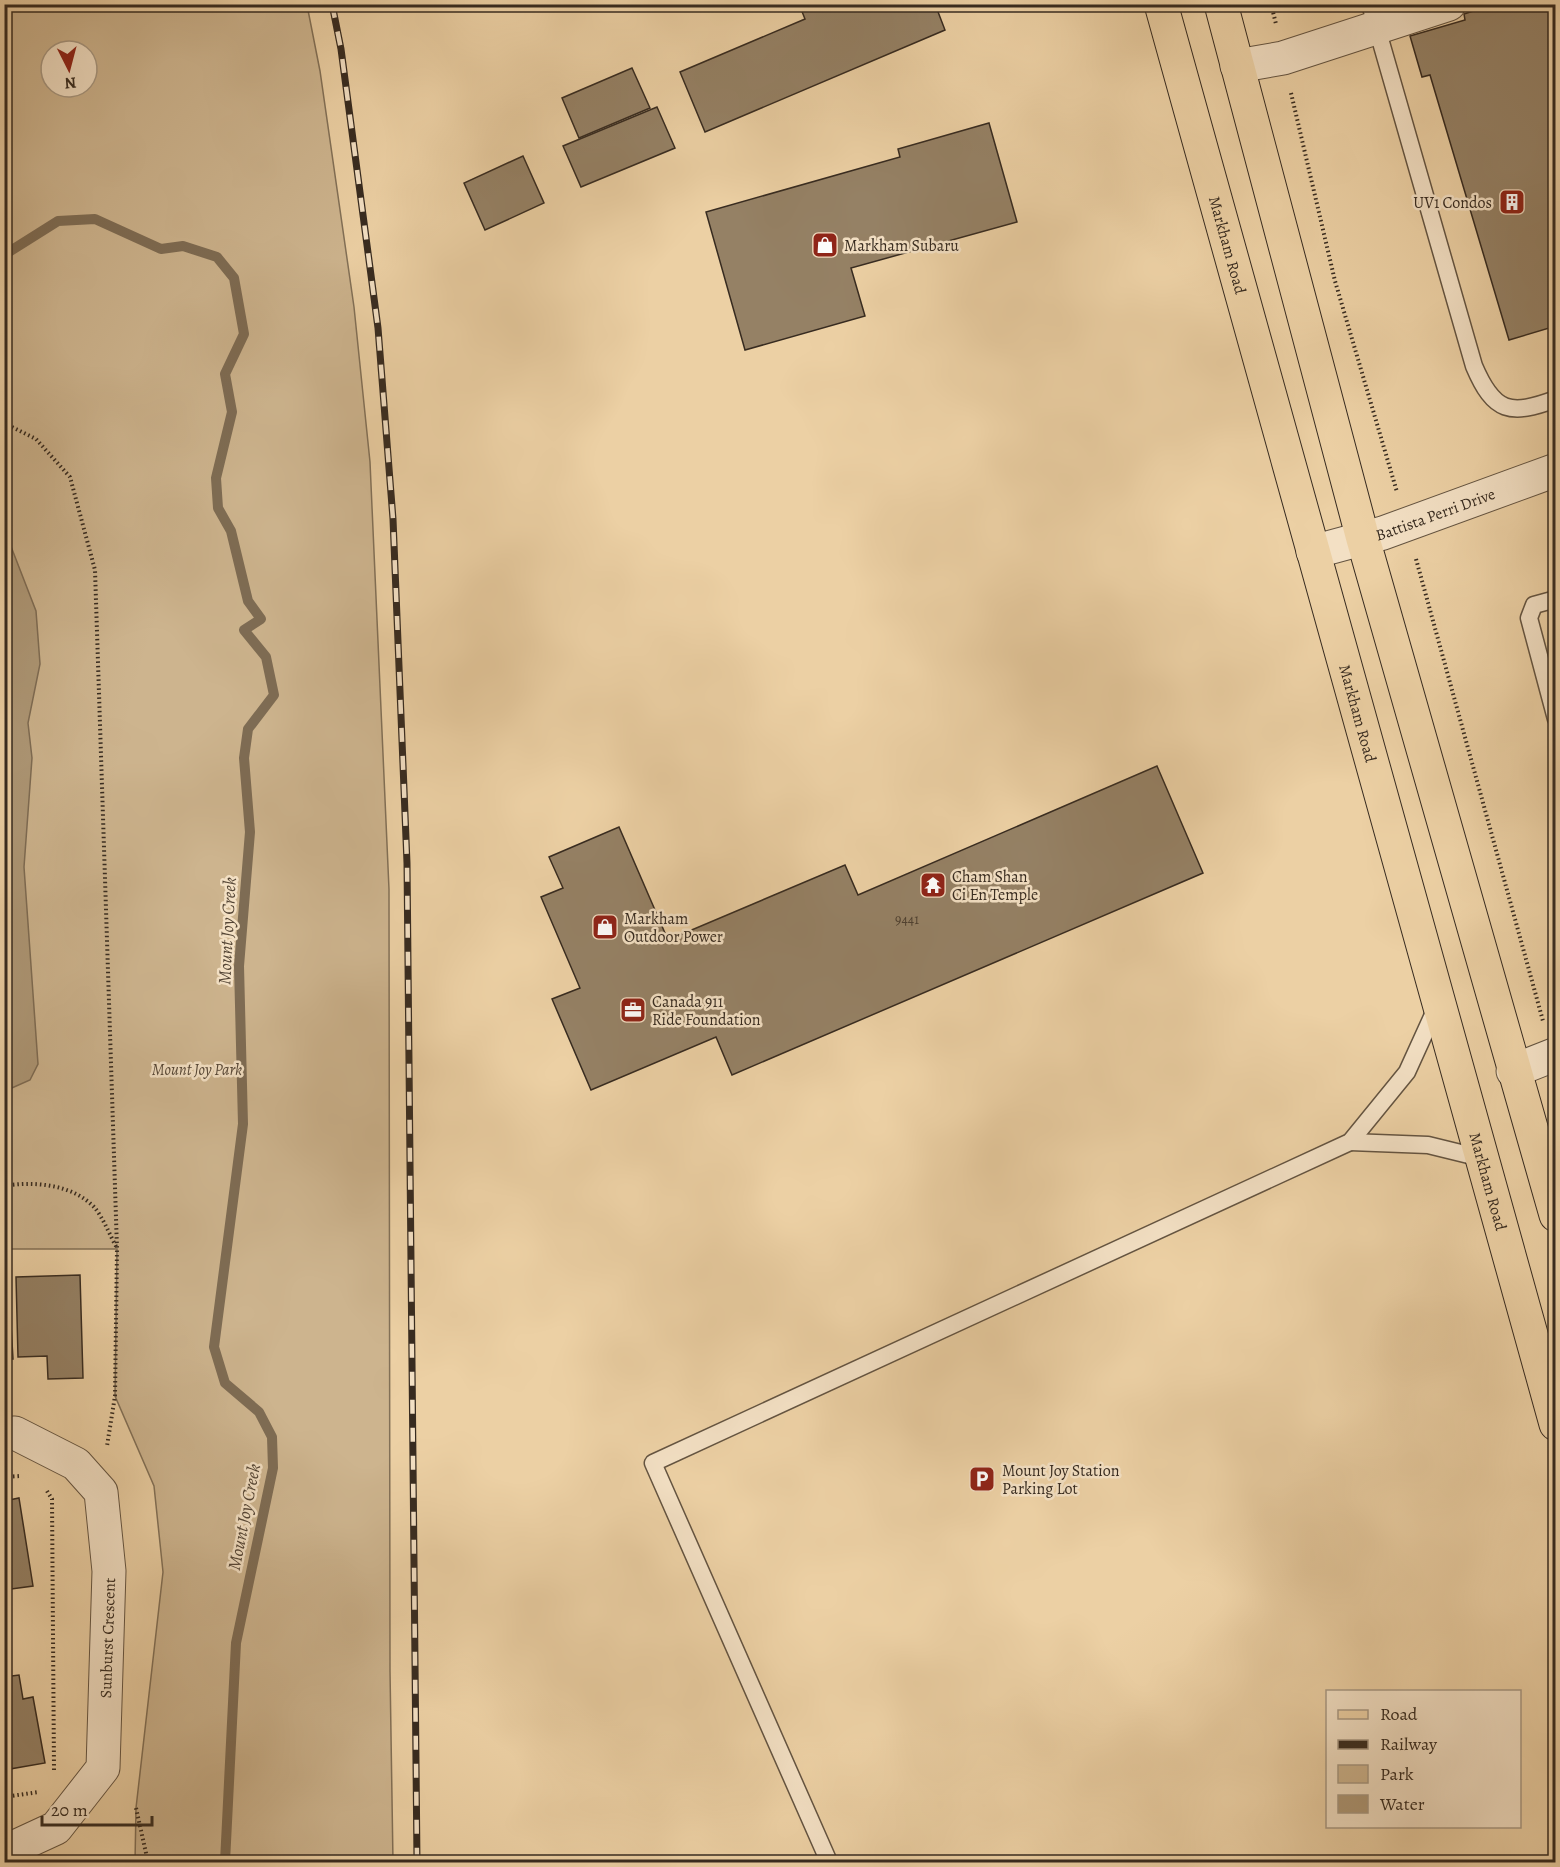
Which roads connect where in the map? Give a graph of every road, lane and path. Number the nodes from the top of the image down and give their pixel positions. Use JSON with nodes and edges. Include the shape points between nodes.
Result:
{"nodes":[{"id":1,"x":1161,"y":4,"type":"edge"},
{"id":2,"x":1221,"y":4,"type":"edge"},
{"id":3,"x":1271,"y":4,"type":"edge"},
{"id":4,"x":1449,"y":4,"type":"edge"},
{"id":5,"x":1373,"y":16,"type":"edge"},
{"id":6,"x":1275,"y":22,"type":"dead end"},
{"id":7,"x":1237,"y":66,"type":"junction"},
{"id":8,"x":1290,"y":90,"type":"dead end"},
{"id":9,"x":1556,"y":399,"type":"edge"},
{"id":10,"x":4,"y":423,"type":"edge"},
{"id":11,"x":1556,"y":471,"type":"edge"},
{"id":12,"x":1393,"y":479,"type":"dead end"},
{"id":13,"x":1363,"y":539,"type":"junction"},
{"id":14,"x":1313,"y":552,"type":"junction"},
{"id":15,"x":1416,"y":560,"type":"dead end"},
{"id":16,"x":1556,"y":599,"type":"edge"},
{"id":17,"x":1556,"y":719,"type":"edge"},
{"id":18,"x":1438,"y":1004,"type":"junction"},
{"id":19,"x":1554,"y":1055,"type":"edge"},
{"id":20,"x":1513,"y":1071,"type":"junction"},
{"id":21,"x":1350,"y":1142,"type":"junction"},
{"id":22,"x":1481,"y":1158,"type":"junction"},
{"id":23,"x":4,"y":1186,"type":"edge"},
{"id":24,"x":1556,"y":1215,"type":"edge"},
{"id":25,"x":117,"y":1249,"type":"junction"},
{"id":26,"x":1556,"y":1424,"type":"edge"},
{"id":27,"x":4,"y":1434,"type":"edge"},
{"id":28,"x":24,"y":1475,"type":"dead end"},
{"id":29,"x":4,"y":1477,"type":"edge"},
{"id":30,"x":41,"y":1481,"type":"dead end"},
{"id":31,"x":101,"y":1492,"type":"junction"},
{"id":32,"x":54,"y":1778,"type":"dead end"},
{"id":33,"x":44,"y":1791,"type":"dead end"},
{"id":34,"x":4,"y":1797,"type":"edge"},
{"id":35,"x":136,"y":1808,"type":"dead end"},
{"id":36,"x":4,"y":1852,"type":"edge"},
{"id":37,"x":148,"y":1863,"type":"edge"},
{"id":38,"x":830,"y":1863,"type":"edge"}],
"edges":[{"from":1,"to":14,"type":"main road","name":"Markham Road"},
{"from":2,"to":7,"type":"main road"},
{"from":3,"to":6,"type":"path"},
{"from":4,"to":5,"type":"street"},
{"from":5,"to":7,"type":"street","via":[[1283,58]]},
{"from":5,"to":9,"type":"lane","via":[[1481,384],[1490,398],[1511,409],[1531,408]]},
{"from":7,"to":13,"type":"main road"},
{"from":8,"to":12,"type":"path","via":[[1335,281]]},
{"from":10,"to":25,"type":"path","via":[[36,440],[70,477],[95,570]]},
{"from":11,"to":13,"type":"street","name":"Battista Perri Drive"},
{"from":13,"to":14,"type":"street","name":"Battista Perri Drive"},
{"from":13,"to":20,"type":"main road"},
{"from":14,"to":18,"type":"main road","name":"Markham Road"},
{"from":15,"to":19,"type":"path"},
{"from":16,"to":17,"type":"lane","via":[[1534,605],[1529,618]]},
{"from":18,"to":21,"type":"lane","via":[[1407,1072]]},
{"from":18,"to":22,"type":"main road","name":"Markham Road"},
{"from":19,"to":20,"type":"street"},
{"from":20,"to":24,"type":"main road"},
{"from":21,"to":22,"type":"lane","via":[[1428,1145]]},
{"from":21,"to":38,"type":"lane","via":[[653,1462]]},
{"from":22,"to":26,"type":"main road","name":"Markham Road"},
{"from":23,"to":25,"type":"path","via":[[59,1186],[93,1207]]},
{"from":25,"to":31,"type":"path","via":[[115,1396]]},
{"from":27,"to":31,"type":"street","via":[[15,1433],[76,1464]]},
{"from":28,"to":29,"type":"path"},
{"from":30,"to":32,"type":"path","via":[[52,1499]]},
{"from":31,"to":36,"type":"street","name":"Sunburst Crescent","via":[[109,1571],[103,1768],[56,1828]]},
{"from":33,"to":34,"type":"path"},
{"from":35,"to":37,"type":"path"}]}
